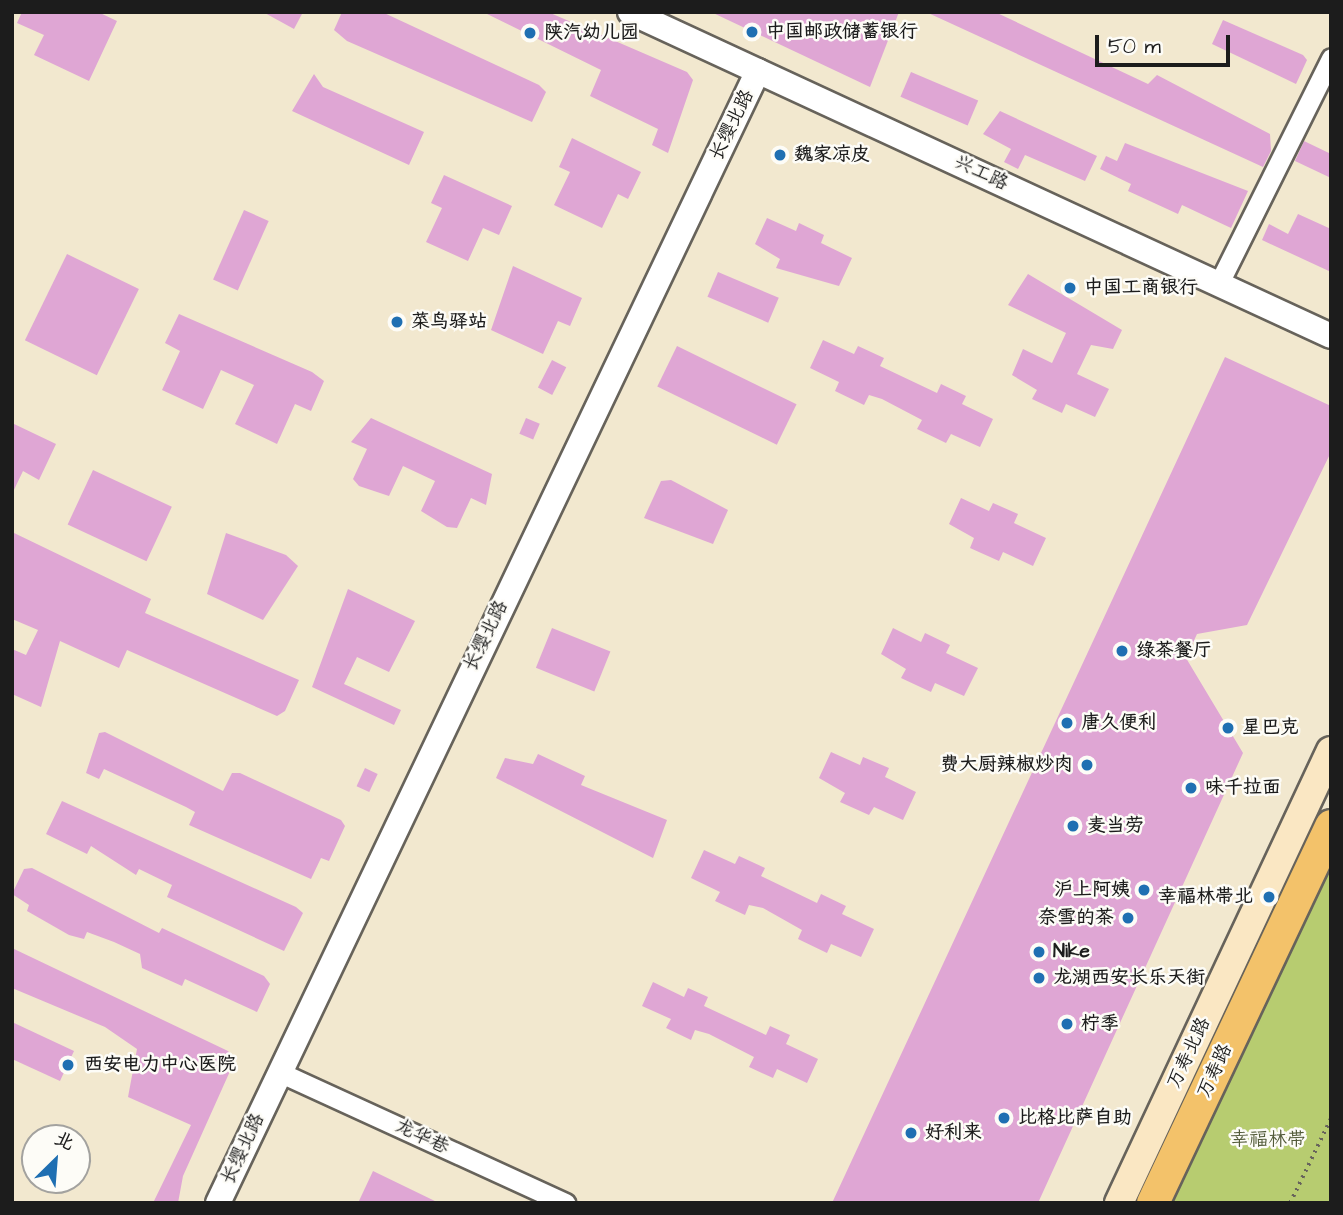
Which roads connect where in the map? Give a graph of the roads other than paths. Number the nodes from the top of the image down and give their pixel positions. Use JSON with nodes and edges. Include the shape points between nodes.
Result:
{"nodes":[{"id":1,"x":630,"y":12,"type":"edge"},
{"id":2,"x":1331,"y":58,"type":"edge"},
{"id":3,"x":758,"y":71,"type":"junction"},
{"id":4,"x":1219,"y":282,"type":"junction"},
{"id":5,"x":1331,"y":335,"type":"edge"},
{"id":6,"x":1331,"y":751,"type":"edge"},
{"id":7,"x":1331,"y":826,"type":"edge"},
{"id":8,"x":279,"y":1072,"type":"junction"},
{"id":9,"x":218,"y":1203,"type":"edge"},
{"id":10,"x":565,"y":1203,"type":"edge"},
{"id":11,"x":1119,"y":1203,"type":"edge"},
{"id":12,"x":1153,"y":1203,"type":"edge"}],
"edges":[{"from":1,"to":3,"type":"street","name":"兴工路"},
{"from":2,"to":4,"type":"street"},
{"from":3,"to":4,"type":"street","name":"兴工路"},
{"from":3,"to":8,"type":"street","name":"长缨北路"},
{"from":4,"to":5,"type":"street","name":"兴工路"},
{"from":6,"to":11,"type":"main road","name":"万寿北路"},
{"from":7,"to":12,"type":"main road","name":"万寿路"},
{"from":8,"to":9,"type":"street","name":"长缨北路"},
{"from":8,"to":10,"type":"street","name":"龙华巷"}]}
